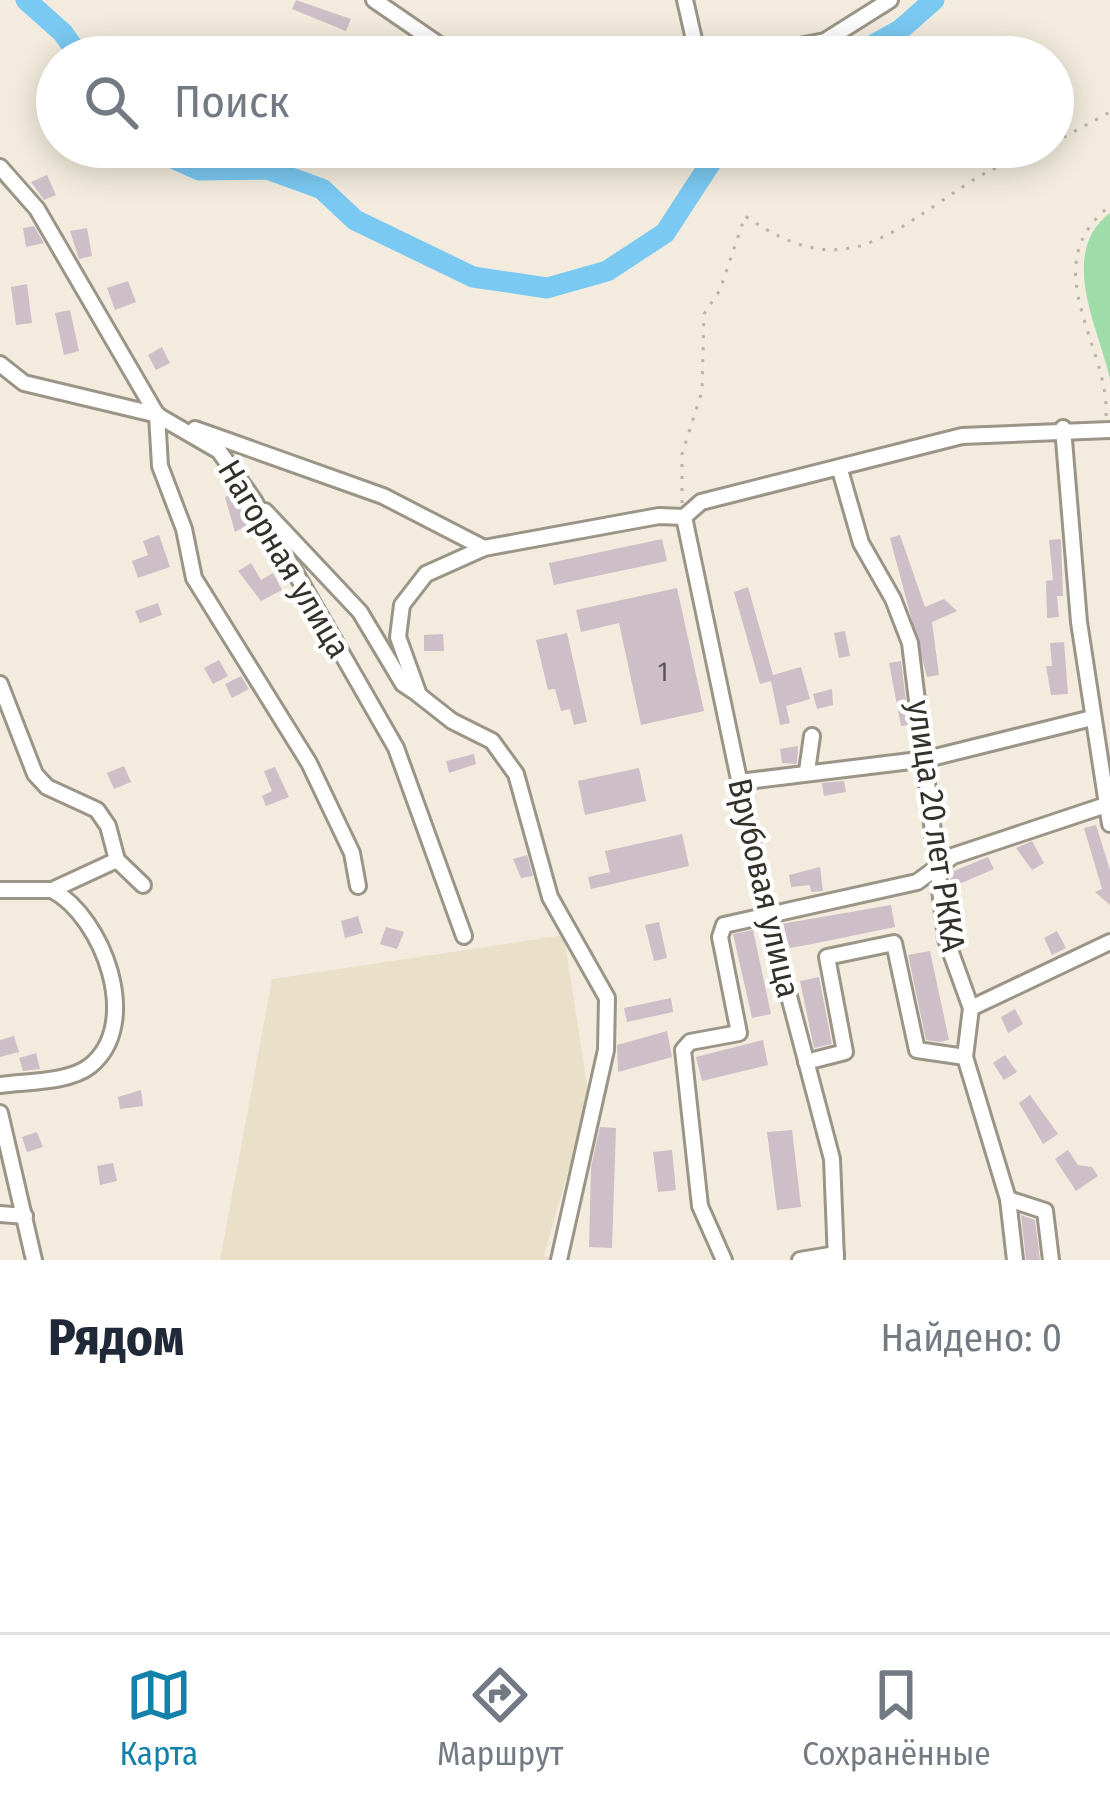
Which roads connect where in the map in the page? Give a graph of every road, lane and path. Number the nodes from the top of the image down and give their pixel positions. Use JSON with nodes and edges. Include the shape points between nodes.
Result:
{"nodes":[{"id":1,"x":374,"y":0,"type":"edge"},
{"id":2,"x":685,"y":0,"type":"edge"},
{"id":3,"x":890,"y":0,"type":"edge"},
{"id":4,"x":426,"y":36,"type":"edge"},
{"id":5,"x":693,"y":36,"type":"edge"},
{"id":6,"x":833,"y":36,"type":"edge"},
{"id":7,"x":1110,"y":112,"type":"edge"},
{"id":8,"x":1074,"y":132,"type":"edge"},
{"id":9,"x":0,"y":167,"type":"edge"},
{"id":10,"x":994,"y":168,"type":"edge"},
{"id":11,"x":1110,"y":206,"type":"edge"},
{"id":12,"x":0,"y":364,"type":"edge"},
{"id":13,"x":158,"y":415,"type":"junction"},
{"id":14,"x":1063,"y":428,"type":"junction"},
{"id":15,"x":1107,"y":430,"type":"edge"},
{"id":16,"x":840,"y":470,"type":"junction"},
{"id":17,"x":253,"y":499,"type":"junction"},
{"id":18,"x":683,"y":517,"type":"junction"},
{"id":19,"x":484,"y":548,"type":"junction"},
{"id":20,"x":0,"y":684,"type":"edge"},
{"id":21,"x":419,"y":695,"type":"junction"},
{"id":22,"x":1092,"y":718,"type":"junction"},
{"id":23,"x":812,"y":736,"type":"dead end"},
{"id":24,"x":927,"y":759,"type":"junction"},
{"id":25,"x":807,"y":771,"type":"junction"},
{"id":26,"x":739,"y":782,"type":"junction"},
{"id":27,"x":1106,"y":806,"type":"junction"},
{"id":28,"x":1110,"y":824,"type":"edge"},
{"id":29,"x":117,"y":860,"type":"junction"},
{"id":30,"x":937,"y":869,"type":"junction"},
{"id":31,"x":142,"y":885,"type":"dead end"},
{"id":32,"x":358,"y":886,"type":"dead end"},
{"id":33,"x":0,"y":890,"type":"edge"},
{"id":34,"x":52,"y":890,"type":"junction"},
{"id":35,"x":767,"y":913,"type":"junction"},
{"id":36,"x":464,"y":936,"type":"dead end"},
{"id":37,"x":1110,"y":941,"type":"edge"},
{"id":38,"x":971,"y":1008,"type":"junction"},
{"id":39,"x":965,"y":1057,"type":"junction"},
{"id":40,"x":806,"y":1063,"type":"junction"},
{"id":41,"x":0,"y":1085,"type":"edge"},
{"id":42,"x":0,"y":1113,"type":"edge"},
{"id":43,"x":2,"y":1131,"type":"edge"},
{"id":44,"x":1008,"y":1199,"type":"junction"},
{"id":45,"x":0,"y":1214,"type":"edge"},
{"id":46,"x":25,"y":1216,"type":"junction"},
{"id":47,"x":836,"y":1257,"type":"edge"},
{"id":48,"x":34,"y":1260,"type":"edge"},
{"id":49,"x":559,"y":1260,"type":"edge"},
{"id":50,"x":724,"y":1260,"type":"edge"},
{"id":51,"x":800,"y":1260,"type":"edge"},
{"id":52,"x":1015,"y":1260,"type":"edge"},
{"id":53,"x":1051,"y":1260,"type":"edge"}],
"edges":[{"from":1,"to":4,"type":"street"},
{"from":2,"to":5,"type":"street"},
{"from":3,"to":6,"type":"street"},
{"from":7,"to":8,"type":"path"},
{"from":9,"to":13,"type":"street","name":"Нагорная улица","via":[[37,209]]},
{"from":10,"to":18,"type":"path","via":[[932,211],[849,251],[790,240],[745,216],[704,314],[700,411],[682,454]]},
{"from":11,"to":15,"type":"path","via":[[1081,240],[1078,283],[1104,380]]},
{"from":12,"to":13,"type":"street","via":[[24,383]]},
{"from":13,"to":17,"type":"street","name":"Нагорная улица","via":[[219,451]]},
{"from":13,"to":19,"type":"street","via":[[383,496]]},
{"from":13,"to":32,"type":"street","via":[[160,466],[194,578],[309,763],[352,854]]},
{"from":14,"to":15,"type":"street"},
{"from":14,"to":16,"type":"street","via":[[962,436]]},
{"from":14,"to":22,"type":"street"},
{"from":16,"to":18,"type":"street","via":[[701,502]]},
{"from":16,"to":24,"type":"street","name":"улица 20 лет РККА","via":[[861,543],[910,643]]},
{"from":17,"to":21,"type":"street","via":[[360,612],[403,684]]},
{"from":17,"to":36,"type":"street","name":"Нагорная улица","via":[[397,748]]},
{"from":18,"to":19,"type":"street"},
{"from":18,"to":26,"type":"street","name":"Врубовая улица"},
{"from":19,"to":21,"type":"street","via":[[426,574],[402,605],[398,637]]},
{"from":20,"to":29,"type":"street","via":[[35,774],[47,788],[97,809]]},
{"from":21,"to":49,"type":"street","via":[[492,741],[516,774],[550,897],[608,998],[606,1050]]},
{"from":22,"to":24,"type":"street"},
{"from":22,"to":27,"type":"street"},
{"from":23,"to":25,"type":"street"},
{"from":24,"to":25,"type":"street"},
{"from":24,"to":30,"type":"street","name":"улица 20 лет РККА"},
{"from":25,"to":26,"type":"street"},
{"from":26,"to":35,"type":"street","name":"Врубовая улица"},
{"from":27,"to":28,"type":"street"},
{"from":27,"to":30,"type":"street","via":[[953,856]]},
{"from":29,"to":31,"type":"street"},
{"from":29,"to":34,"type":"street"},
{"from":30,"to":35,"type":"street","via":[[917,882]]},
{"from":30,"to":38,"type":"street","name":"улица 20 лет РККА","via":[[946,939]]},
{"from":33,"to":34,"type":"street"},
{"from":34,"to":41,"type":"street","via":[[109,955],[105,1047],[73,1075]]},
{"from":35,"to":40,"type":"street","name":"Врубовая улица"},
{"from":35,"to":50,"type":"street","via":[[724,925],[720,938],[739,1034],[683,1050],[700,1206]]},
{"from":37,"to":38,"type":"street"},
{"from":38,"to":39,"type":"street","name":"улица 20 лет РККА"},
{"from":39,"to":40,"type":"street","via":[[916,1050],[894,943],[827,957],[845,1052]]},
{"from":39,"to":44,"type":"street","name":"улица 20 лет РККА"},
{"from":40,"to":47,"type":"street","name":"Врубовая улица","via":[[832,1159]]},
{"from":42,"to":43,"type":"street"},
{"from":43,"to":46,"type":"street"},
{"from":44,"to":52,"type":"street","name":"улица 20 лет РККА"},
{"from":44,"to":53,"type":"street","via":[[1046,1210]]},
{"from":45,"to":46,"type":"street"},
{"from":46,"to":48,"type":"street"},
{"from":47,"to":51,"type":"street"}]}
